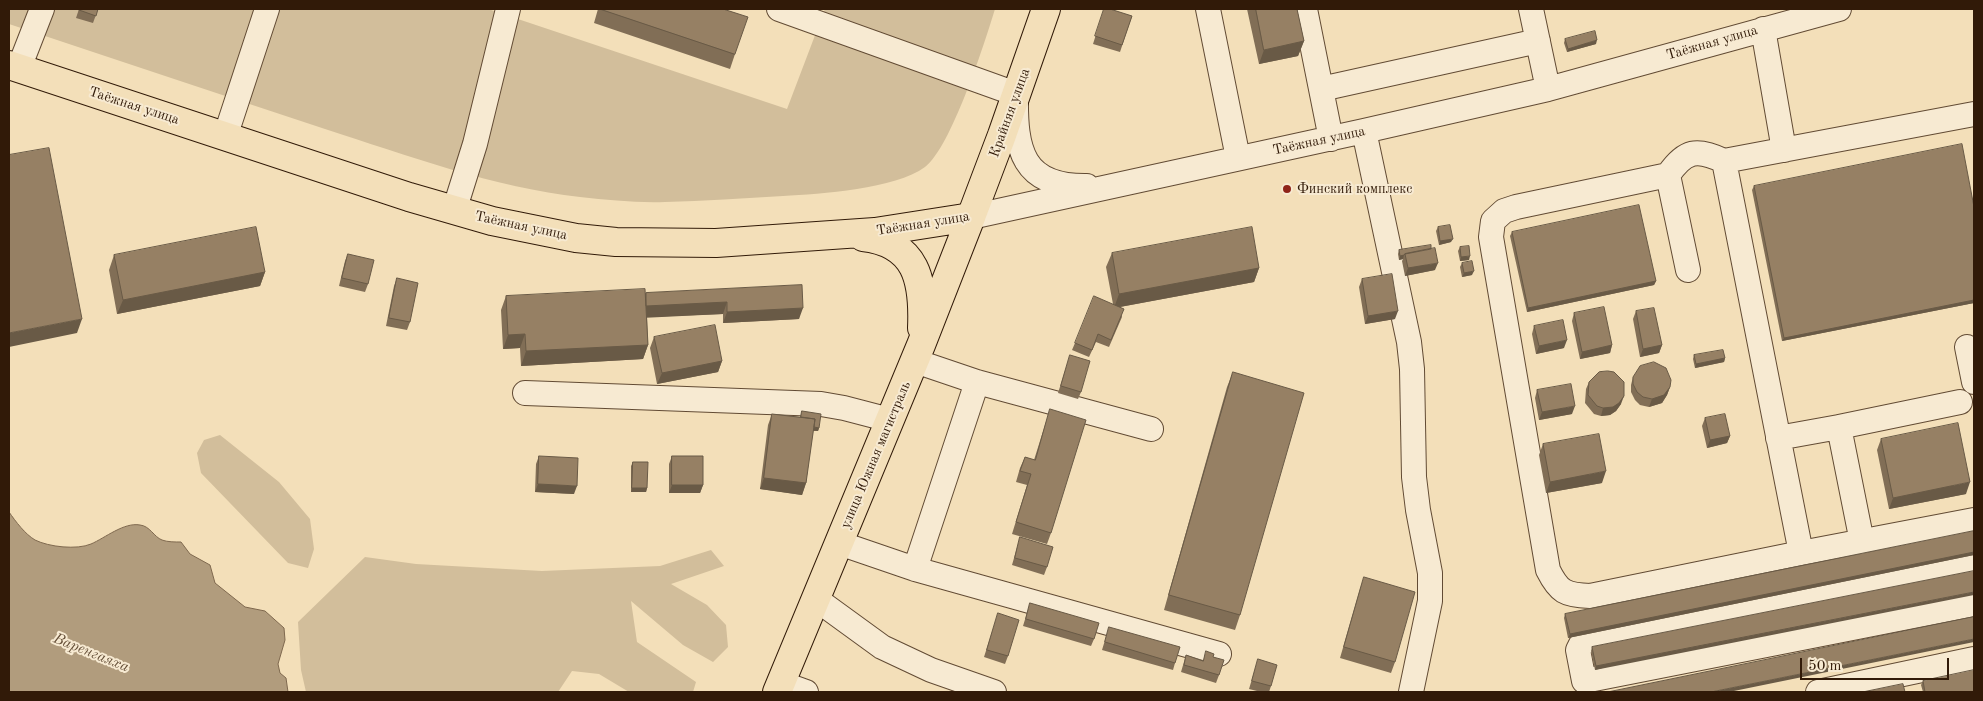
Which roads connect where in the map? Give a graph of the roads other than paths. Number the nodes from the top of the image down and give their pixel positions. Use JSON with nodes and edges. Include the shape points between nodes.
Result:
{"nodes":[{"id":1,"x":42,"y":9,"type":"edge"},
{"id":2,"x":267,"y":9,"type":"edge"},
{"id":3,"x":508,"y":9,"type":"edge"},
{"id":4,"x":779,"y":9,"type":"edge"},
{"id":5,"x":1046,"y":9,"type":"edge"},
{"id":6,"x":1208,"y":9,"type":"edge"},
{"id":7,"x":1305,"y":9,"type":"edge"},
{"id":8,"x":1531,"y":9,"type":"edge"},
{"id":9,"x":1839,"y":9,"type":"edge"},
{"id":10,"x":1773,"y":21,"type":"edge"},
{"id":11,"x":1538,"y":41,"type":"junction"},
{"id":12,"x":14,"y":66,"type":"edge"},
{"id":13,"x":1321,"y":89,"type":"junction"},
{"id":14,"x":1548,"y":89,"type":"junction"},
{"id":15,"x":1016,"y":94,"type":"junction"},
{"id":16,"x":1974,"y":114,"type":"edge"},
{"id":17,"x":1364,"y":131,"type":"junction"},
{"id":18,"x":225,"y":137,"type":"junction"},
{"id":19,"x":1331,"y":138,"type":"junction"},
{"id":20,"x":1784,"y":150,"type":"junction"},
{"id":21,"x":1238,"y":158,"type":"junction"},
{"id":22,"x":1724,"y":161,"type":"junction"},
{"id":23,"x":1668,"y":175,"type":"junction"},
{"id":24,"x":1122,"y":185,"type":"junction"},
{"id":25,"x":454,"y":211,"type":"junction"},
{"id":26,"x":971,"y":217,"type":"junction"},
{"id":27,"x":844,"y":235,"type":"junction"},
{"id":28,"x":1688,"y":270,"type":"dead end"},
{"id":29,"x":1967,"y":347,"type":"dead end"},
{"id":30,"x":918,"y":353,"type":"junction"},
{"id":31,"x":977,"y":382,"type":"junction"},
{"id":32,"x":1974,"y":382,"type":"edge"},
{"id":33,"x":525,"y":393,"type":"dead end"},
{"id":34,"x":1960,"y":402,"type":"dead end"},
{"id":35,"x":890,"y":420,"type":"junction"},
{"id":36,"x":1839,"y":427,"type":"junction"},
{"id":37,"x":1151,"y":430,"type":"dead end"},
{"id":38,"x":1778,"y":438,"type":"junction"},
{"id":39,"x":1974,"y":520,"type":"edge"},
{"id":40,"x":1862,"y":542,"type":"junction"},
{"id":41,"x":839,"y":543,"type":"junction"},
{"id":42,"x":1801,"y":553,"type":"junction"},
{"id":43,"x":1974,"y":564,"type":"edge"},
{"id":44,"x":915,"y":569,"type":"junction"},
{"id":45,"x":816,"y":599,"type":"junction"},
{"id":46,"x":1974,"y":604,"type":"edge"},
{"id":47,"x":1219,"y":654,"type":"dead end"},
{"id":48,"x":1974,"y":659,"type":"edge"},
{"id":49,"x":1586,"y":686,"type":"edge"},
{"id":50,"x":788,"y":689,"type":"edge"},
{"id":51,"x":994,"y":692,"type":"edge"},
{"id":52,"x":1411,"y":692,"type":"edge"},
{"id":53,"x":1818,"y":692,"type":"edge"}],
"edges":[{"from":1,"to":12,"type":"street"},
{"from":2,"to":18,"type":"street"},
{"from":3,"to":25,"type":"street","via":[[475,144]]},
{"from":4,"to":15,"type":"street"},
{"from":5,"to":15,"type":"main road","name":"Крайняя улица"},
{"from":6,"to":21,"type":"street"},
{"from":7,"to":13,"type":"street"},
{"from":8,"to":11,"type":"street"},
{"from":9,"to":10,"type":"street","name":"Таёжная улица"},
{"from":10,"to":14,"type":"street","name":"Таёжная улица"},
{"from":10,"to":20,"type":"street"},
{"from":11,"to":13,"type":"street"},
{"from":11,"to":14,"type":"street"},
{"from":12,"to":18,"type":"main road","name":"Таёжная улица"},
{"from":13,"to":19,"type":"street"},
{"from":14,"to":17,"type":"street","name":"Таёжная улица"},
{"from":15,"to":24,"type":"street","via":[[1020,146],[1035,171],[1051,182],[1061,184]]},
{"from":15,"to":26,"type":"main road","name":"Крайняя улица"},
{"from":16,"to":20,"type":"street"},
{"from":17,"to":19,"type":"street","name":"Таёжная улица"},
{"from":17,"to":52,"type":"street","via":[[1409,342],[1414,477],[1430,573],[1430,601]]},
{"from":18,"to":25,"type":"main road","name":"Таёжная улица"},
{"from":19,"to":21,"type":"street","name":"Таёжная улица"},
{"from":20,"to":22,"type":"street"},
{"from":21,"to":24,"type":"street","name":"Таёжная улица"},
{"from":22,"to":23,"type":"street","via":[[1710,154],[1697,153],[1678,161]]},
{"from":22,"to":38,"type":"street"},
{"from":23,"to":28,"type":"street"},
{"from":23,"to":42,"type":"street","via":[[1516,207],[1504,211],[1493,221],[1491,237],[1548,570],[1556,586],[1572,595],[1590,596]]},
{"from":24,"to":26,"type":"street","name":"Таёжная улица"},
{"from":25,"to":27,"type":"main road","name":"Таёжная улица","via":[[533,230],[616,242],[716,243]]},
{"from":26,"to":27,"type":"main road","name":"Таёжная улица"},
{"from":26,"to":30,"type":"main road","name":"улица Южная магистраль"},
{"from":27,"to":30,"type":"main road","via":[[874,238],[892,244],[906,255],[917,274],[921,290],[923,310]]},
{"from":29,"to":32,"type":"street"},
{"from":30,"to":31,"type":"street"},
{"from":30,"to":35,"type":"main road","name":"улица Южная магистраль"},
{"from":31,"to":37,"type":"street"},
{"from":31,"to":44,"type":"street"},
{"from":33,"to":35,"type":"street","via":[[821,404]]},
{"from":34,"to":36,"type":"street"},
{"from":35,"to":41,"type":"main road","name":"улица Южная магистраль"},
{"from":36,"to":38,"type":"street"},
{"from":36,"to":40,"type":"street"},
{"from":38,"to":42,"type":"street"},
{"from":39,"to":40,"type":"street"},
{"from":40,"to":42,"type":"street"},
{"from":41,"to":44,"type":"street"},
{"from":41,"to":45,"type":"main road","name":"улица Южная магистраль"},
{"from":43,"to":49,"type":"street","via":[[1587,641],[1578,650]]},
{"from":44,"to":47,"type":"street"},
{"from":45,"to":50,"type":"main road","name":"улица Южная магистраль"},
{"from":45,"to":51,"type":"street","via":[[882,647],[938,673]]},
{"from":46,"to":49,"type":"street"},
{"from":48,"to":53,"type":"street"}]}
